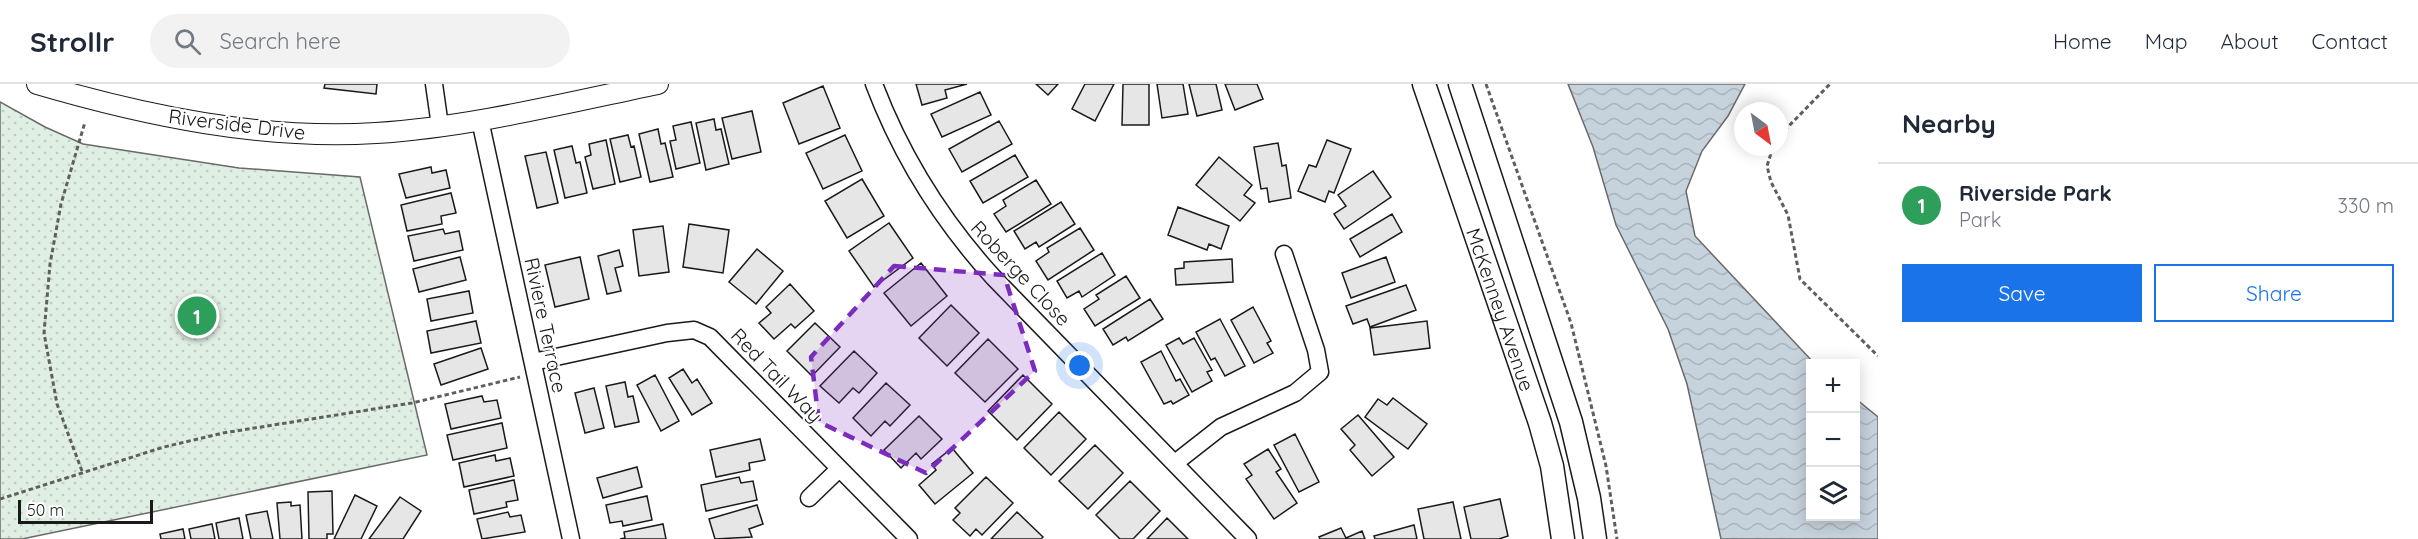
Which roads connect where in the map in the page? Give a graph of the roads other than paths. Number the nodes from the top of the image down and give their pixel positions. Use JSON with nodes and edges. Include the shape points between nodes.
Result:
{"nodes":[{"id":1,"x":37,"y":84,"type":"edge"},
{"id":2,"x":434,"y":84,"type":"edge"},
{"id":3,"x":658,"y":84,"type":"edge"},
{"id":4,"x":874,"y":84,"type":"edge"},
{"id":5,"x":1424,"y":84,"type":"edge"},
{"id":6,"x":1460,"y":84,"type":"edge"},
{"id":7,"x":480,"y":120,"type":"junction"},
{"id":8,"x":440,"y":126,"type":"junction"},
{"id":9,"x":1284,"y":254,"type":"dead end"},
{"id":10,"x":533,"y":362,"type":"junction"},
{"id":11,"x":1175,"y":463,"type":"junction"},
{"id":12,"x":839,"y":469,"type":"junction"},
{"id":13,"x":809,"y":498,"type":"dead end"},
{"id":14,"x":571,"y":539,"type":"edge"},
{"id":15,"x":909,"y":539,"type":"edge"},
{"id":16,"x":1248,"y":539,"type":"edge"},
{"id":17,"x":1563,"y":539,"type":"edge"},
{"id":18,"x":1595,"y":539,"type":"edge"}],
"edges":[{"from":1,"to":8,"type":"street","name":"Riverside Drive","via":[[164,115],[266,130],[353,133]]},
{"from":2,"to":8,"type":"street"},
{"from":3,"to":7,"type":"street","name":"Riverside Drive"},
{"from":4,"to":11,"type":"street","name":"Roberge Close","via":[[929,198],[959,238]]},
{"from":5,"to":17,"type":"main road","name":"McKenney Avenue","via":[[1540,423],[1552,466]]},
{"from":6,"to":18,"type":"main road","name":"McKenney Avenue","via":[[1571,422]]},
{"from":7,"to":8,"type":"street","name":"Riverside Drive"},
{"from":7,"to":10,"type":"street","name":"Riviere Terrace"},
{"from":9,"to":11,"type":"street","via":[[1320,372],[1295,393],[1221,427]]},
{"from":10,"to":12,"type":"street","name":"Red Tail Way","via":[[694,330],[710,337]]},
{"from":10,"to":14,"type":"street","name":"Riviere Terrace"},
{"from":11,"to":16,"type":"street","name":"Roberge Close"},
{"from":12,"to":13,"type":"street"},
{"from":12,"to":15,"type":"street","name":"Red Tail Way"}]}
